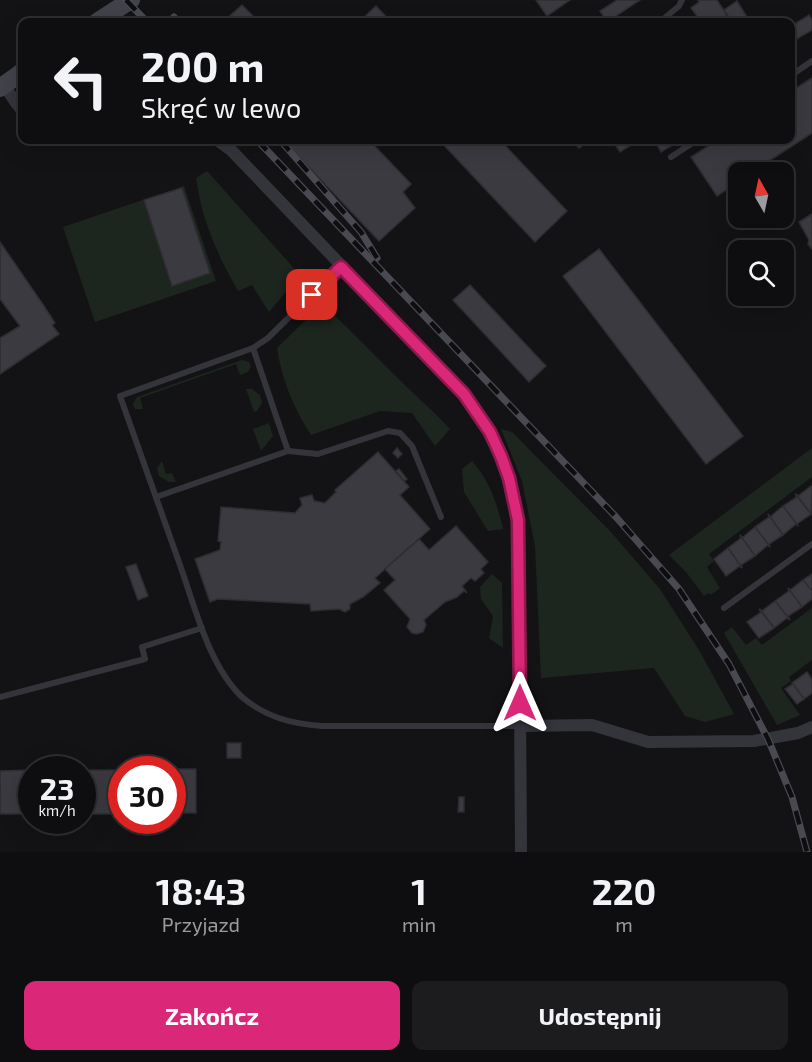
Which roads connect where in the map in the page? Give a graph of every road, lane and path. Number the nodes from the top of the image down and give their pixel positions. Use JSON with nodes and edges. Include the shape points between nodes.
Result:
{"nodes":[{"id":1,"x":131,"y":0,"type":"edge"},
{"id":2,"x":682,"y":0,"type":"edge"},
{"id":3,"x":103,"y":18,"type":"edge"},
{"id":4,"x":665,"y":18,"type":"edge"},
{"id":5,"x":812,"y":61,"type":"edge"},
{"id":6,"x":795,"y":73,"type":"edge"},
{"id":7,"x":18,"y":75,"type":"edge"},
{"id":8,"x":2,"y":86,"type":"edge"},
{"id":9,"x":18,"y":105,"type":"edge"},
{"id":10,"x":222,"y":144,"type":"edge"},
{"id":11,"x":691,"y":144,"type":"edge"},
{"id":12,"x":671,"y":157,"type":"dead end"},
{"id":13,"x":341,"y":267,"type":"junction"},
{"id":14,"x":253,"y":348,"type":"junction"},
{"id":15,"x":288,"y":451,"type":"junction"},
{"id":16,"x":156,"y":497,"type":"junction"},
{"id":17,"x":441,"y":517,"type":"dead end"},
{"id":18,"x":812,"y":544,"type":"edge"},
{"id":19,"x":723,"y":608,"type":"dead end"},
{"id":20,"x":202,"y":628,"type":"junction"},
{"id":21,"x":0,"y":696,"type":"edge"},
{"id":22,"x":520,"y":726,"type":"junction"},
{"id":23,"x":812,"y":727,"type":"edge"},
{"id":24,"x":520,"y":852,"type":"edge"}],
"edges":[{"from":1,"to":3,"type":"street"},
{"from":2,"to":4,"type":"lane"},
{"from":5,"to":6,"type":"lane"},
{"from":7,"to":8,"type":"street"},
{"from":8,"to":9,"type":"street"},
{"from":10,"to":13,"type":"street"},
{"from":11,"to":12,"type":"lane"},
{"from":13,"to":14,"type":"lane"},
{"from":13,"to":22,"type":"street","via":[[464,394],[501,456],[514,499],[519,543]]},
{"from":14,"to":15,"type":"lane"},
{"from":14,"to":16,"type":"lane","via":[[120,396]]},
{"from":15,"to":16,"type":"lane"},
{"from":15,"to":17,"type":"lane","via":[[318,454],[382,431],[400,433],[412,446]]},
{"from":16,"to":20,"type":"lane"},
{"from":18,"to":19,"type":"lane"},
{"from":20,"to":21,"type":"lane","via":[[142,647],[146,659]]},
{"from":20,"to":22,"type":"lane","via":[[230,684],[256,707],[286,721],[322,726]]},
{"from":22,"to":23,"type":"street","via":[[592,725],[648,742],[754,741]]},
{"from":22,"to":24,"type":"street"}]}
